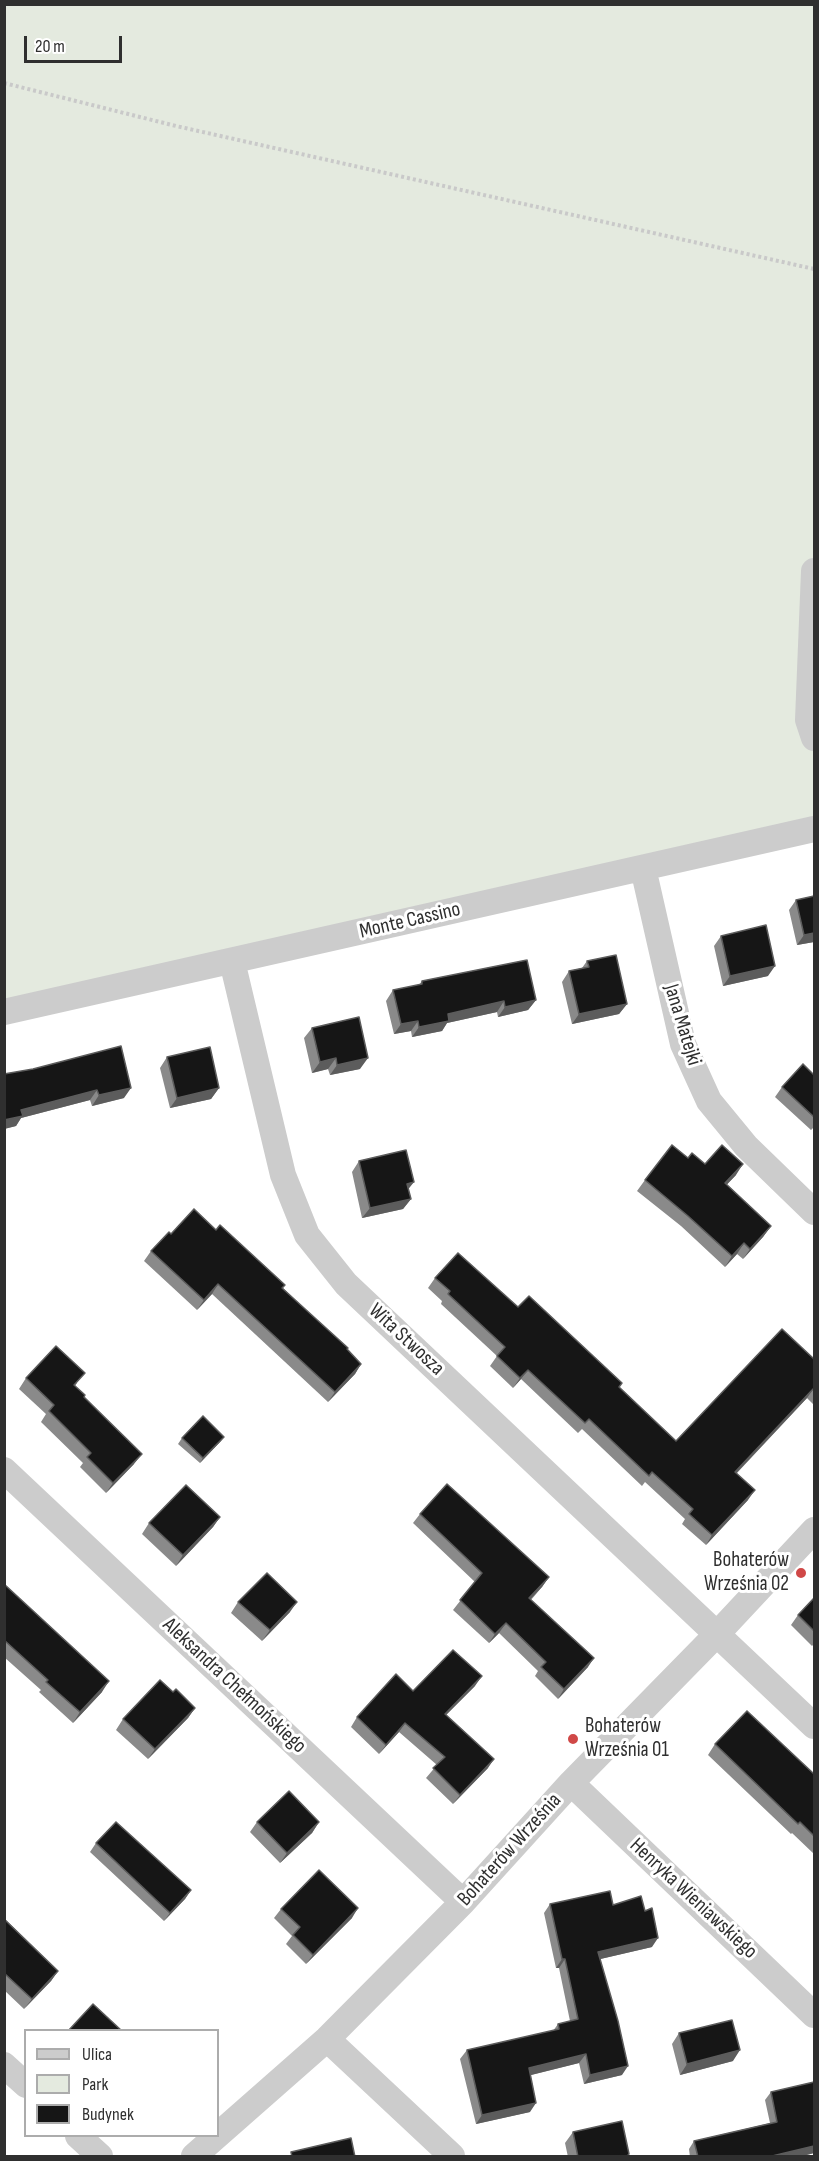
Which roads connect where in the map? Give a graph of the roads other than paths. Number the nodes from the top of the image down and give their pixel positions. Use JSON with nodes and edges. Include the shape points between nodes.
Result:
{"nodes":[{"id":1,"x":814,"y":571,"type":"edge"},
{"id":2,"x":814,"y":738,"type":"edge"},
{"id":3,"x":814,"y":829,"type":"edge"},
{"id":4,"x":643,"y":868,"type":"junction"},
{"id":5,"x":232,"y":961,"type":"junction"},
{"id":6,"x":4,"y":1012,"type":"edge"},
{"id":7,"x":814,"y":1212,"type":"edge"},
{"id":8,"x":4,"y":1470,"type":"edge"},
{"id":9,"x":814,"y":1530,"type":"edge"},
{"id":10,"x":717,"y":1634,"type":"junction"},
{"id":11,"x":814,"y":1726,"type":"edge"},
{"id":12,"x":571,"y":1784,"type":"junction"},
{"id":13,"x":463,"y":1902,"type":"junction"},
{"id":14,"x":814,"y":2015,"type":"edge"},
{"id":15,"x":327,"y":2039,"type":"junction"},
{"id":16,"x":4,"y":2065,"type":"edge"},
{"id":17,"x":24,"y":2083,"type":"edge"},
{"id":18,"x":219,"y":2135,"type":"edge"},
{"id":19,"x":79,"y":2137,"type":"edge"},
{"id":20,"x":217,"y":2137,"type":"edge"},
{"id":21,"x":100,"y":2157,"type":"edge"},
{"id":22,"x":194,"y":2157,"type":"edge"},
{"id":23,"x":452,"y":2157,"type":"edge"}],
"edges":[{"from":1,"to":2,"type":"street","via":[[808,720]]},
{"from":3,"to":4,"type":"street","name":"Monte Cassino"},
{"from":4,"to":5,"type":"street","name":"Monte Cassino"},
{"from":4,"to":7,"type":"street","name":"Jana Matejki","via":[[683,1044],[709,1101],[746,1146]]},
{"from":5,"to":6,"type":"street","name":"Monte Cassino"},
{"from":5,"to":10,"type":"street","name":"Wita Stwosza","via":[[283,1175],[307,1235],[346,1284]]},
{"from":8,"to":13,"type":"street","name":"Aleksandra Chełmońskiego"},
{"from":9,"to":10,"type":"street","name":"Bohaterów Września"},
{"from":10,"to":11,"type":"street","name":"Wita Stwosza"},
{"from":10,"to":12,"type":"street","name":"Bohaterów Września"},
{"from":12,"to":13,"type":"street","name":"Bohaterów Września"},
{"from":12,"to":14,"type":"street","name":"Henryka Wieniawskiego"},
{"from":13,"to":15,"type":"street","name":"Bohaterów Września"},
{"from":15,"to":18,"type":"street","name":"Bohaterów Września"},
{"from":15,"to":23,"type":"street"},
{"from":16,"to":17,"type":"street"},
{"from":19,"to":21,"type":"street"},
{"from":20,"to":22,"type":"street","name":"Bohaterów Września"}]}
